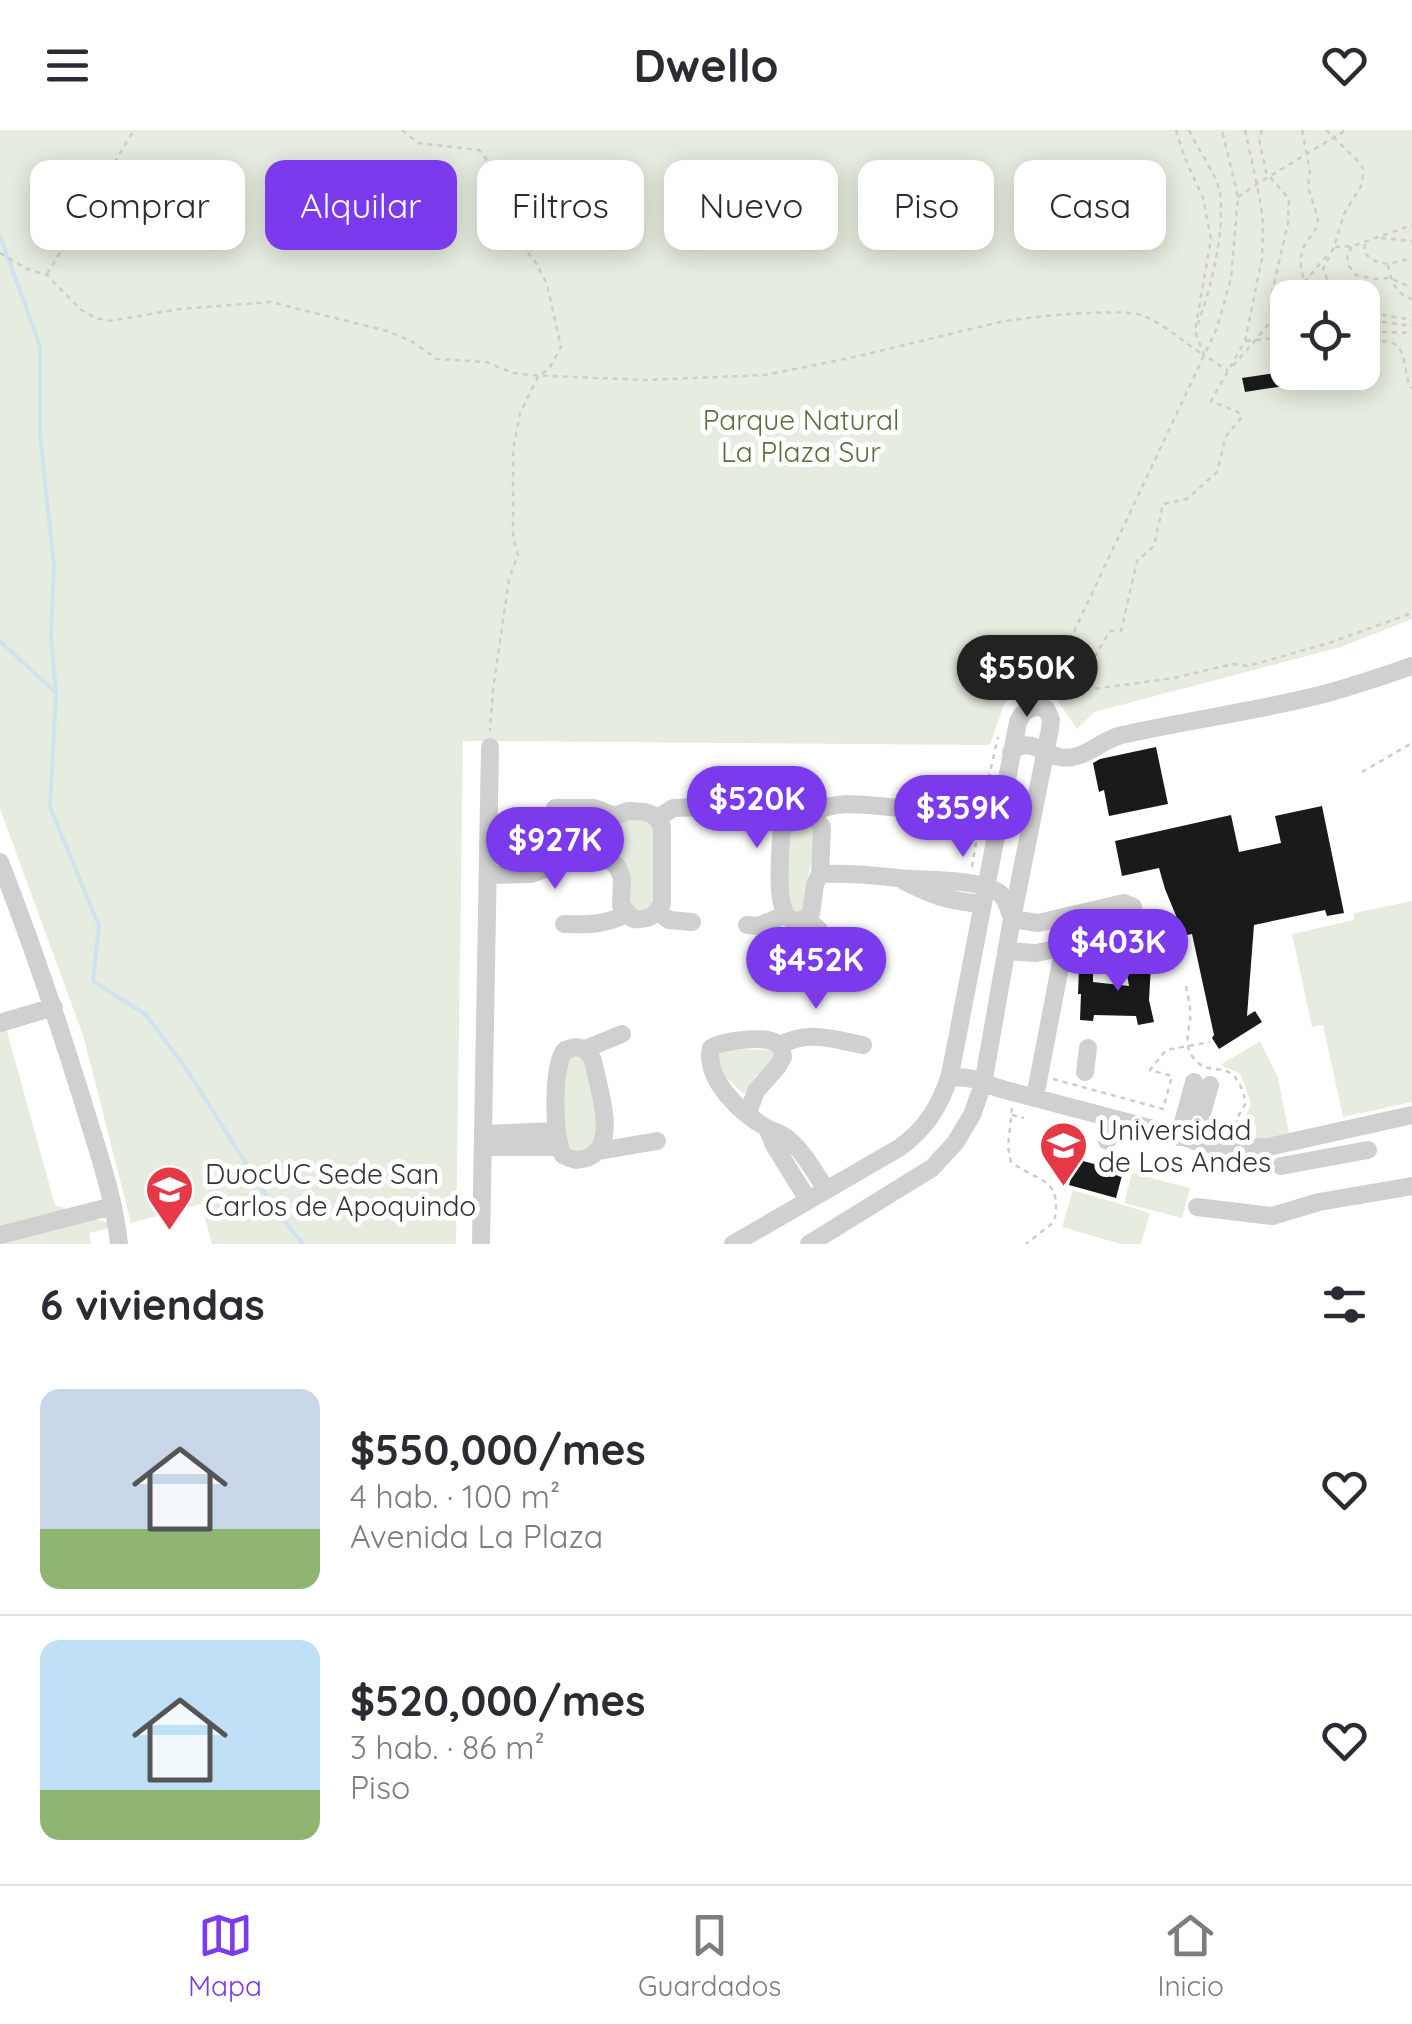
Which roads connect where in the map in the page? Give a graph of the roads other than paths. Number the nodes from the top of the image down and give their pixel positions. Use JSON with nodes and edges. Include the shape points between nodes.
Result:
{"nodes":[{"id":1,"x":1412,"y":666,"type":"edge"},
{"id":2,"x":490,"y":748,"type":"road end"},
{"id":3,"x":1010,"y":752,"type":"junction"},
{"id":4,"x":1044,"y":753,"type":"junction"},
{"id":5,"x":757,"y":804,"type":"dead end"},
{"id":6,"x":707,"y":806,"type":"dead end"},
{"id":7,"x":555,"y":808,"type":"dead end"},
{"id":8,"x":904,"y":808,"type":"dead end"},
{"id":9,"x":812,"y":814,"type":"junction"},
{"id":10,"x":615,"y":816,"type":"junction"},
{"id":11,"x":658,"y":818,"type":"junction"},
{"id":12,"x":785,"y":819,"type":"junction"},
{"id":13,"x":608,"y":854,"type":"junction"},
{"id":14,"x":488,"y":855,"type":"junction"},
{"id":15,"x":575,"y":858,"type":"junction"},
{"id":16,"x":0,"y":862,"type":"edge"},
{"id":17,"x":820,"y":874,"type":"junction"},
{"id":18,"x":488,"y":875,"type":"junction"},
{"id":19,"x":983,"y":896,"type":"junction"},
{"id":20,"x":658,"y":912,"type":"junction"},
{"id":21,"x":627,"y":914,"type":"junction"},
{"id":22,"x":785,"y":915,"type":"junction"},
{"id":23,"x":1063,"y":918,"type":"junction"},
{"id":24,"x":806,"y":919,"type":"junction"},
{"id":25,"x":1012,"y":919,"type":"junction"},
{"id":26,"x":692,"y":922,"type":"dead end"},
{"id":27,"x":564,"y":924,"type":"dead end"},
{"id":28,"x":747,"y":925,"type":"dead end"},
{"id":29,"x":1064,"y":948,"type":"junction"},
{"id":30,"x":1007,"y":950,"type":"junction"},
{"id":31,"x":826,"y":952,"type":"dead end"},
{"id":32,"x":54,"y":1007,"type":"junction"},
{"id":33,"x":0,"y":1023,"type":"edge"},
{"id":34,"x":622,"y":1034,"type":"dead end"},
{"id":35,"x":864,"y":1045,"type":"dead end"},
{"id":36,"x":780,"y":1046,"type":"junction"},
{"id":37,"x":1088,"y":1048,"type":"dead end"},
{"id":38,"x":584,"y":1049,"type":"junction"},
{"id":39,"x":1085,"y":1072,"type":"dead end"},
{"id":40,"x":949,"y":1079,"type":"junction"},
{"id":41,"x":1202,"y":1083,"type":"dead end"},
{"id":42,"x":984,"y":1084,"type":"junction"},
{"id":43,"x":1035,"y":1097,"type":"junction"},
{"id":44,"x":748,"y":1114,"type":"junction"},
{"id":45,"x":1412,"y":1115,"type":"edge"},
{"id":46,"x":1114,"y":1119,"type":"junction"},
{"id":47,"x":766,"y":1128,"type":"junction"},
{"id":48,"x":558,"y":1139,"type":"junction"},
{"id":49,"x":1187,"y":1139,"type":"junction"},
{"id":50,"x":483,"y":1141,"type":"junction"},
{"id":51,"x":657,"y":1141,"type":"dead end"},
{"id":52,"x":1107,"y":1141,"type":"dead end"},
{"id":53,"x":1368,"y":1150,"type":"dead end"},
{"id":54,"x":599,"y":1151,"type":"junction"},
{"id":55,"x":1281,"y":1166,"type":"dead end"},
{"id":56,"x":1412,"y":1186,"type":"edge"},
{"id":57,"x":826,"y":1189,"type":"junction"},
{"id":58,"x":808,"y":1200,"type":"junction"},
{"id":59,"x":113,"y":1206,"type":"junction"},
{"id":60,"x":1197,"y":1207,"type":"dead end"},
{"id":61,"x":0,"y":1235,"type":"edge"},
{"id":62,"x":118,"y":1235,"type":"edge"},
{"id":63,"x":481,"y":1244,"type":"edge"},
{"id":64,"x":733,"y":1244,"type":"edge"},
{"id":65,"x":809,"y":1244,"type":"edge"}],
"edges":[{"from":1,"to":4,"type":"street","via":[[1321,694],[1119,736],[1075,757]]},
{"from":2,"to":14,"type":"street"},
{"from":3,"to":4,"type":"street","via":[[1027,744]]},
{"from":3,"to":4,"type":"street","via":[[1020,718],[1037,707],[1051,719]]},
{"from":3,"to":19,"type":"street"},
{"from":4,"to":25,"type":"street"},
{"from":5,"to":12,"type":"street"},
{"from":6,"to":11,"type":"street","via":[[674,808]]},
{"from":7,"to":10,"type":"street","via":[[594,808]]},
{"from":8,"to":9,"type":"street","via":[[839,804]]},
{"from":9,"to":12,"type":"street","via":[[796,811]]},
{"from":9,"to":17,"type":"street","via":[[822,827]]},
{"from":10,"to":11,"type":"street","via":[[628,810]]},
{"from":10,"to":13,"type":"street"},
{"from":11,"to":20,"type":"street"},
{"from":12,"to":22,"type":"street"},
{"from":13,"to":15,"type":"street"},
{"from":13,"to":21,"type":"street","via":[[622,878]]},
{"from":14,"to":15,"type":"street"},
{"from":14,"to":18,"type":"street"},
{"from":15,"to":18,"type":"street","via":[[541,872]]},
{"from":16,"to":32,"type":"street"},
{"from":17,"to":19,"type":"street","via":[[933,878]]},
{"from":17,"to":24,"type":"street"},
{"from":18,"to":50,"type":"street"},
{"from":19,"to":25,"type":"street","via":[[997,892],[1005,898]]},
{"from":19,"to":40,"type":"street"},
{"from":20,"to":21,"type":"street","via":[[645,920]]},
{"from":20,"to":26,"type":"street"},
{"from":21,"to":27,"type":"street","via":[[596,925]]},
{"from":22,"to":24,"type":"street"},
{"from":22,"to":28,"type":"street"},
{"from":23,"to":25,"type":"street"},
{"from":23,"to":29,"type":"street"},
{"from":23,"to":29,"type":"street","via":[[1127,903],[1137,926],[1131,934]]},
{"from":24,"to":31,"type":"street","via":[[819,930]]},
{"from":25,"to":30,"type":"street"},
{"from":29,"to":30,"type":"street"},
{"from":29,"to":43,"type":"street"},
{"from":30,"to":42,"type":"street"},
{"from":32,"to":33,"type":"street"},
{"from":32,"to":59,"type":"street"},
{"from":34,"to":38,"type":"street"},
{"from":35,"to":36,"type":"street","via":[[811,1036]]},
{"from":36,"to":44,"type":"street","via":[[783,1057],[756,1091]]},
{"from":36,"to":44,"type":"street","via":[[735,1040],[711,1048],[715,1076]]},
{"from":37,"to":39,"type":"street"},
{"from":38,"to":48,"type":"street","via":[[560,1056]]},
{"from":38,"to":54,"type":"street","via":[[606,1128]]},
{"from":40,"to":42,"type":"street"},
{"from":40,"to":57,"type":"street","via":[[936,1110],[910,1140]]},
{"from":41,"to":49,"type":"street"},
{"from":42,"to":43,"type":"street"},
{"from":42,"to":65,"type":"street","via":[[964,1130],[932,1168]]},
{"from":43,"to":46,"type":"street"},
{"from":44,"to":47,"type":"street"},
{"from":45,"to":49,"type":"street","via":[[1254,1149]]},
{"from":46,"to":49,"type":"street"},
{"from":46,"to":52,"type":"street"},
{"from":47,"to":57,"type":"street","via":[[790,1140]]},
{"from":47,"to":58,"type":"street"},
{"from":48,"to":50,"type":"street"},
{"from":48,"to":54,"type":"street","via":[[563,1156],[578,1160]]},
{"from":50,"to":63,"type":"street"},
{"from":51,"to":54,"type":"street"},
{"from":53,"to":55,"type":"street"},
{"from":56,"to":60,"type":"street","via":[[1272,1216]]},
{"from":57,"to":58,"type":"street"},
{"from":58,"to":64,"type":"street"},
{"from":59,"to":61,"type":"street"},
{"from":59,"to":62,"type":"street"}]}
